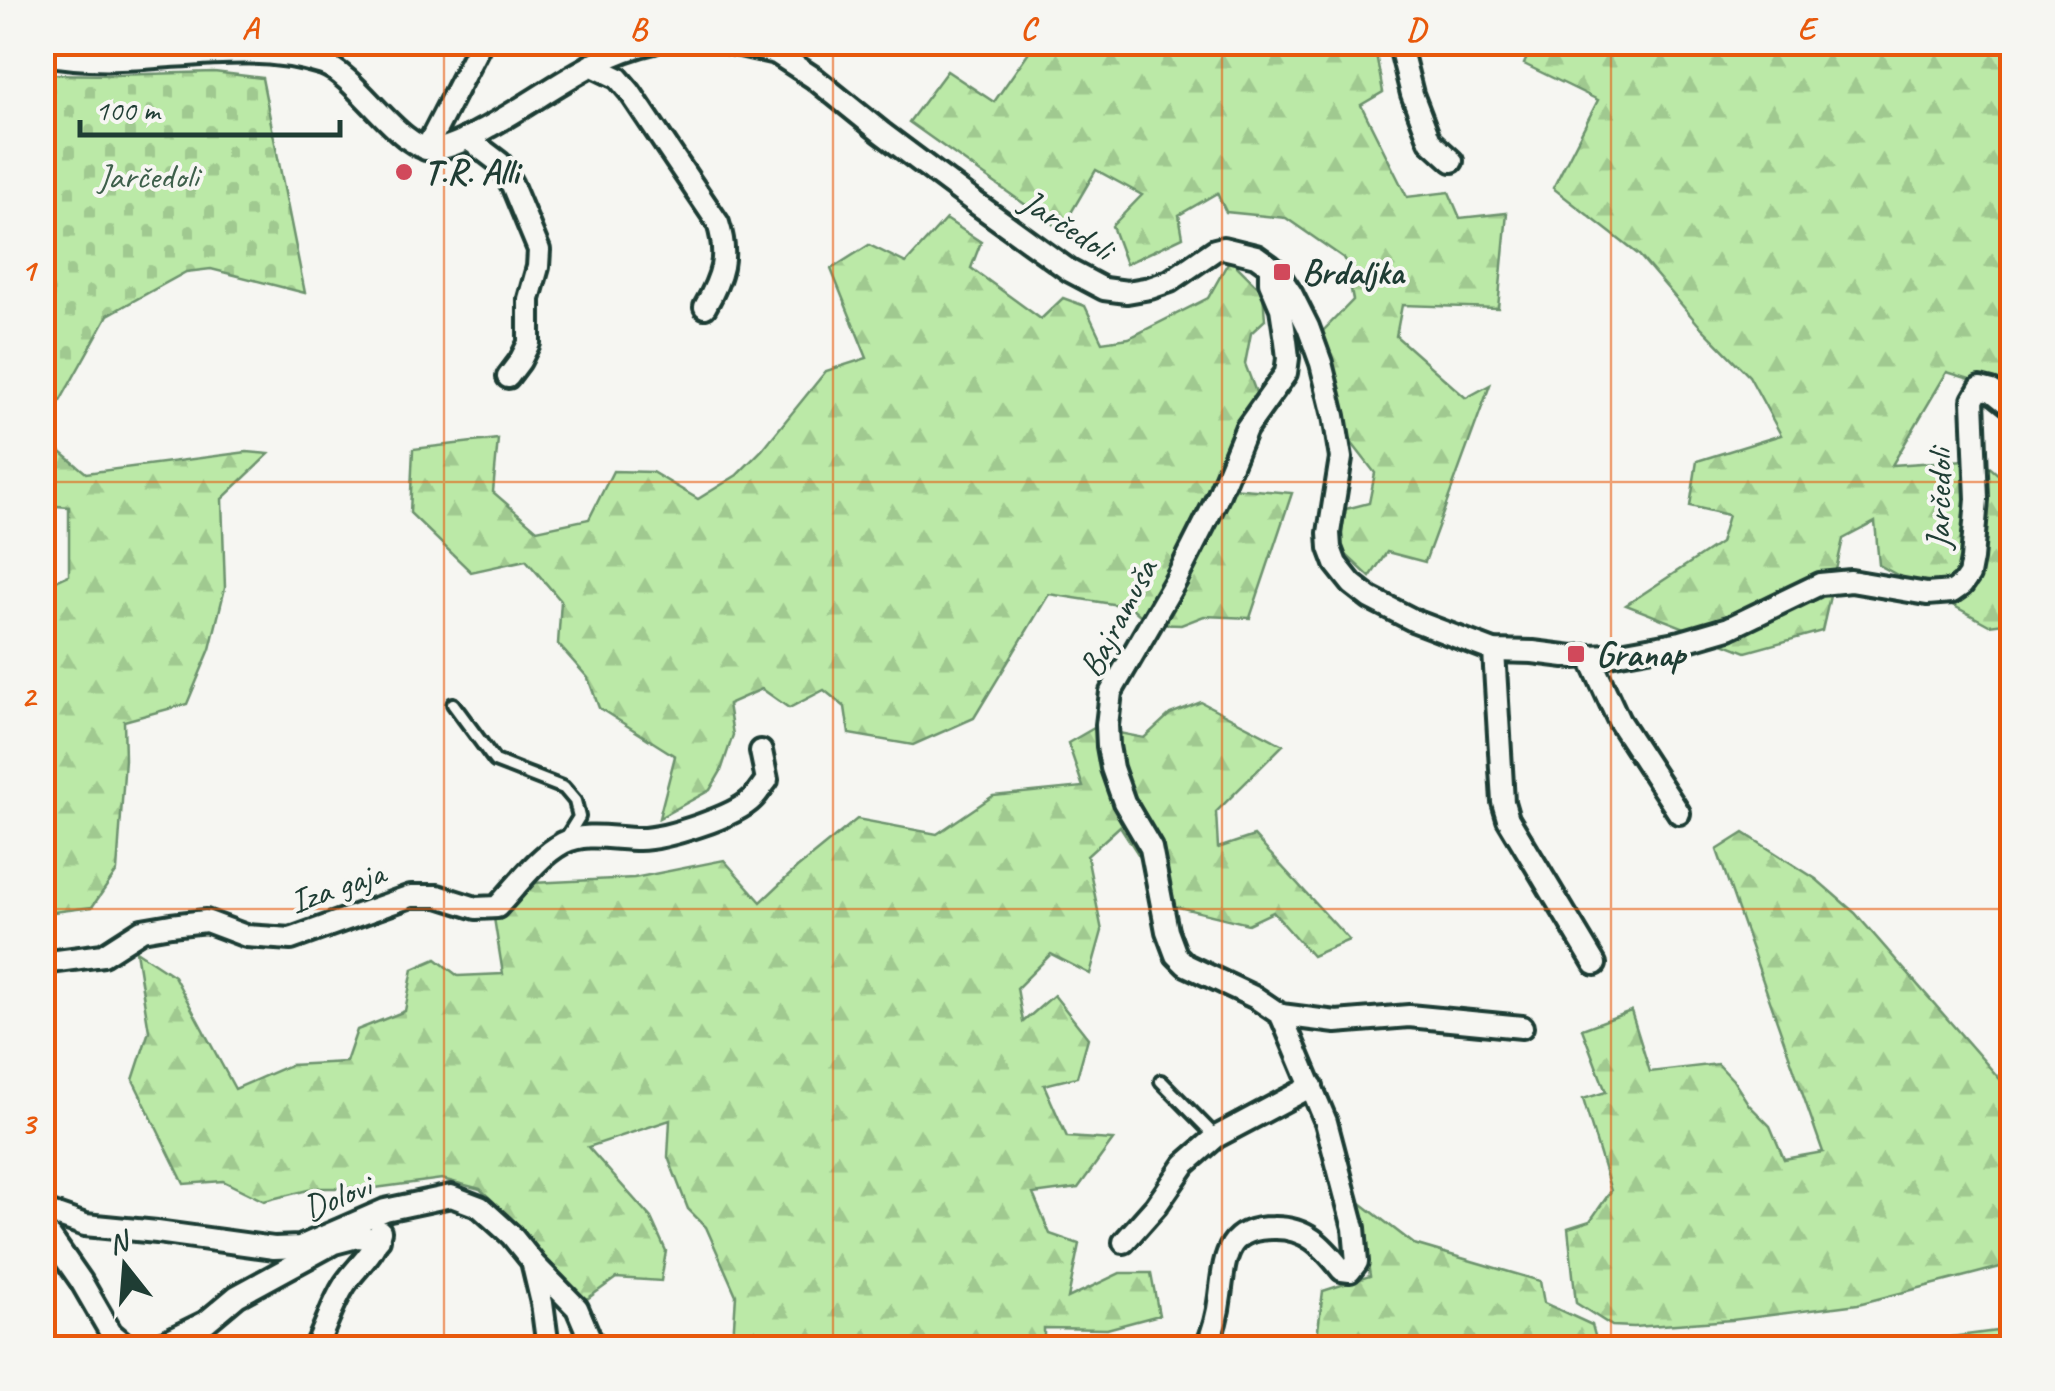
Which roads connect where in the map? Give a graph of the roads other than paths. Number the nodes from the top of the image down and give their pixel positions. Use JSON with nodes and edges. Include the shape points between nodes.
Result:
{"nodes":[{"id":1,"x":480,"y":42,"type":"edge"},
{"id":2,"x":654,"y":42,"type":"edge"},
{"id":3,"x":727,"y":42,"type":"edge"},
{"id":4,"x":1399,"y":42,"type":"edge"},
{"id":5,"x":42,"y":53,"type":"edge"},
{"id":6,"x":591,"y":65,"type":"junction"},
{"id":7,"x":468,"y":138,"type":"junction"},
{"id":8,"x":426,"y":149,"type":"junction"},
{"id":9,"x":1452,"y":161,"type":"dead end"},
{"id":10,"x":1270,"y":266,"type":"junction"},
{"id":11,"x":705,"y":307,"type":"dead end"},
{"id":12,"x":508,"y":377,"type":"dead end"},
{"id":13,"x":2012,"y":407,"type":"edge"},
{"id":14,"x":1494,"y":651,"type":"junction"},
{"id":15,"x":1589,"y":656,"type":"junction"},
{"id":16,"x":453,"y":704,"type":"dead end"},
{"id":17,"x":761,"y":751,"type":"dead end"},
{"id":18,"x":1678,"y":813,"type":"dead end"},
{"id":19,"x":562,"y":844,"type":"junction"},
{"id":20,"x":42,"y":964,"type":"edge"},
{"id":21,"x":1596,"y":964,"type":"dead end"},
{"id":22,"x":1281,"y":1015,"type":"junction"},
{"id":23,"x":1522,"y":1026,"type":"dead end"},
{"id":24,"x":1162,"y":1081,"type":"dead end"},
{"id":25,"x":1312,"y":1086,"type":"junction"},
{"id":26,"x":1216,"y":1136,"type":"junction"},
{"id":27,"x":385,"y":1210,"type":"junction"},
{"id":28,"x":45,"y":1216,"type":"edge"},
{"id":29,"x":379,"y":1239,"type":"junction"},
{"id":30,"x":1124,"y":1242,"type":"dead end"},
{"id":31,"x":532,"y":1262,"type":"junction"},
{"id":32,"x":129,"y":1348,"type":"edge"},
{"id":33,"x":153,"y":1348,"type":"edge"},
{"id":34,"x":315,"y":1348,"type":"edge"},
{"id":35,"x":548,"y":1348,"type":"edge"},
{"id":36,"x":594,"y":1348,"type":"edge"},
{"id":37,"x":1206,"y":1348,"type":"edge"}],
"edges":[{"from":1,"to":8,"type":"street"},
{"from":2,"to":6,"type":"street"},
{"from":3,"to":10,"type":"street","name":"Jarčedoli","via":[[776,53],[1070,271],[1104,289],[1160,285],[1224,248]]},
{"from":4,"to":9,"type":"street","via":[[1430,141]]},
{"from":5,"to":8,"type":"street","via":[[124,60],[209,52],[288,55],[328,66]]},
{"from":6,"to":7,"type":"street"},
{"from":6,"to":11,"type":"street","via":[[630,92],[718,223],[725,244],[720,280]]},
{"from":7,"to":8,"type":"street"},
{"from":7,"to":12,"type":"street","via":[[500,163],[539,250],[529,343]]},
{"from":10,"to":14,"type":"street","name":"Jarčedoli","via":[[1308,328],[1334,416],[1341,458],[1328,533],[1336,564],[1370,598]]},
{"from":10,"to":22,"type":"street","name":"Bajramuša","via":[[1286,373],[1246,429],[1184,564],[1112,692],[1107,726],[1112,768],[1151,848],[1176,956]]},
{"from":13,"to":15,"type":"street","name":"Jarčedoli","via":[[1986,388],[1975,392],[1972,559],[1969,575],[1952,592],[1820,584],[1729,628]]},
{"from":14,"to":15,"type":"street","name":"Jarčedoli"},
{"from":14,"to":21,"type":"street","via":[[1508,819]]},
{"from":15,"to":18,"type":"street","via":[[1619,720]]},
{"from":16,"to":19,"type":"lane","via":[[495,761],[564,788],[576,801],[579,817]]},
{"from":17,"to":19,"type":"street","via":[[766,780],[751,800],[716,820],[644,840],[584,836]]},
{"from":19,"to":20,"type":"street","name":"Iza gaja","via":[[497,907],[411,896],[291,939],[246,936],[206,921],[171,925],[142,930],[103,955]]},
{"from":22,"to":23,"type":"street","name":"Bajramuša"},
{"from":22,"to":25,"type":"street"},
{"from":24,"to":26,"type":"lane"},
{"from":25,"to":26,"type":"street"},
{"from":25,"to":37,"type":"street","via":[[1354,1228],[1357,1262],[1342,1270],[1307,1234],[1285,1228],[1250,1230],[1234,1239]]},
{"from":26,"to":30,"type":"street","via":[[1185,1164]]},
{"from":27,"to":28,"type":"street","name":"Dolovi","via":[[300,1247],[274,1248]]},
{"from":27,"to":29,"type":"street"},
{"from":27,"to":31,"type":"street","name":"Dolovi","via":[[451,1196],[480,1207]]},
{"from":28,"to":32,"type":"street","via":[[112,1332]]},
{"from":29,"to":33,"type":"street","via":[[334,1244]]},
{"from":29,"to":34,"type":"street","via":[[346,1281]]},
{"from":31,"to":35,"type":"street","name":"Dolovi"},
{"from":31,"to":36,"type":"street","via":[[576,1308]]}]}
